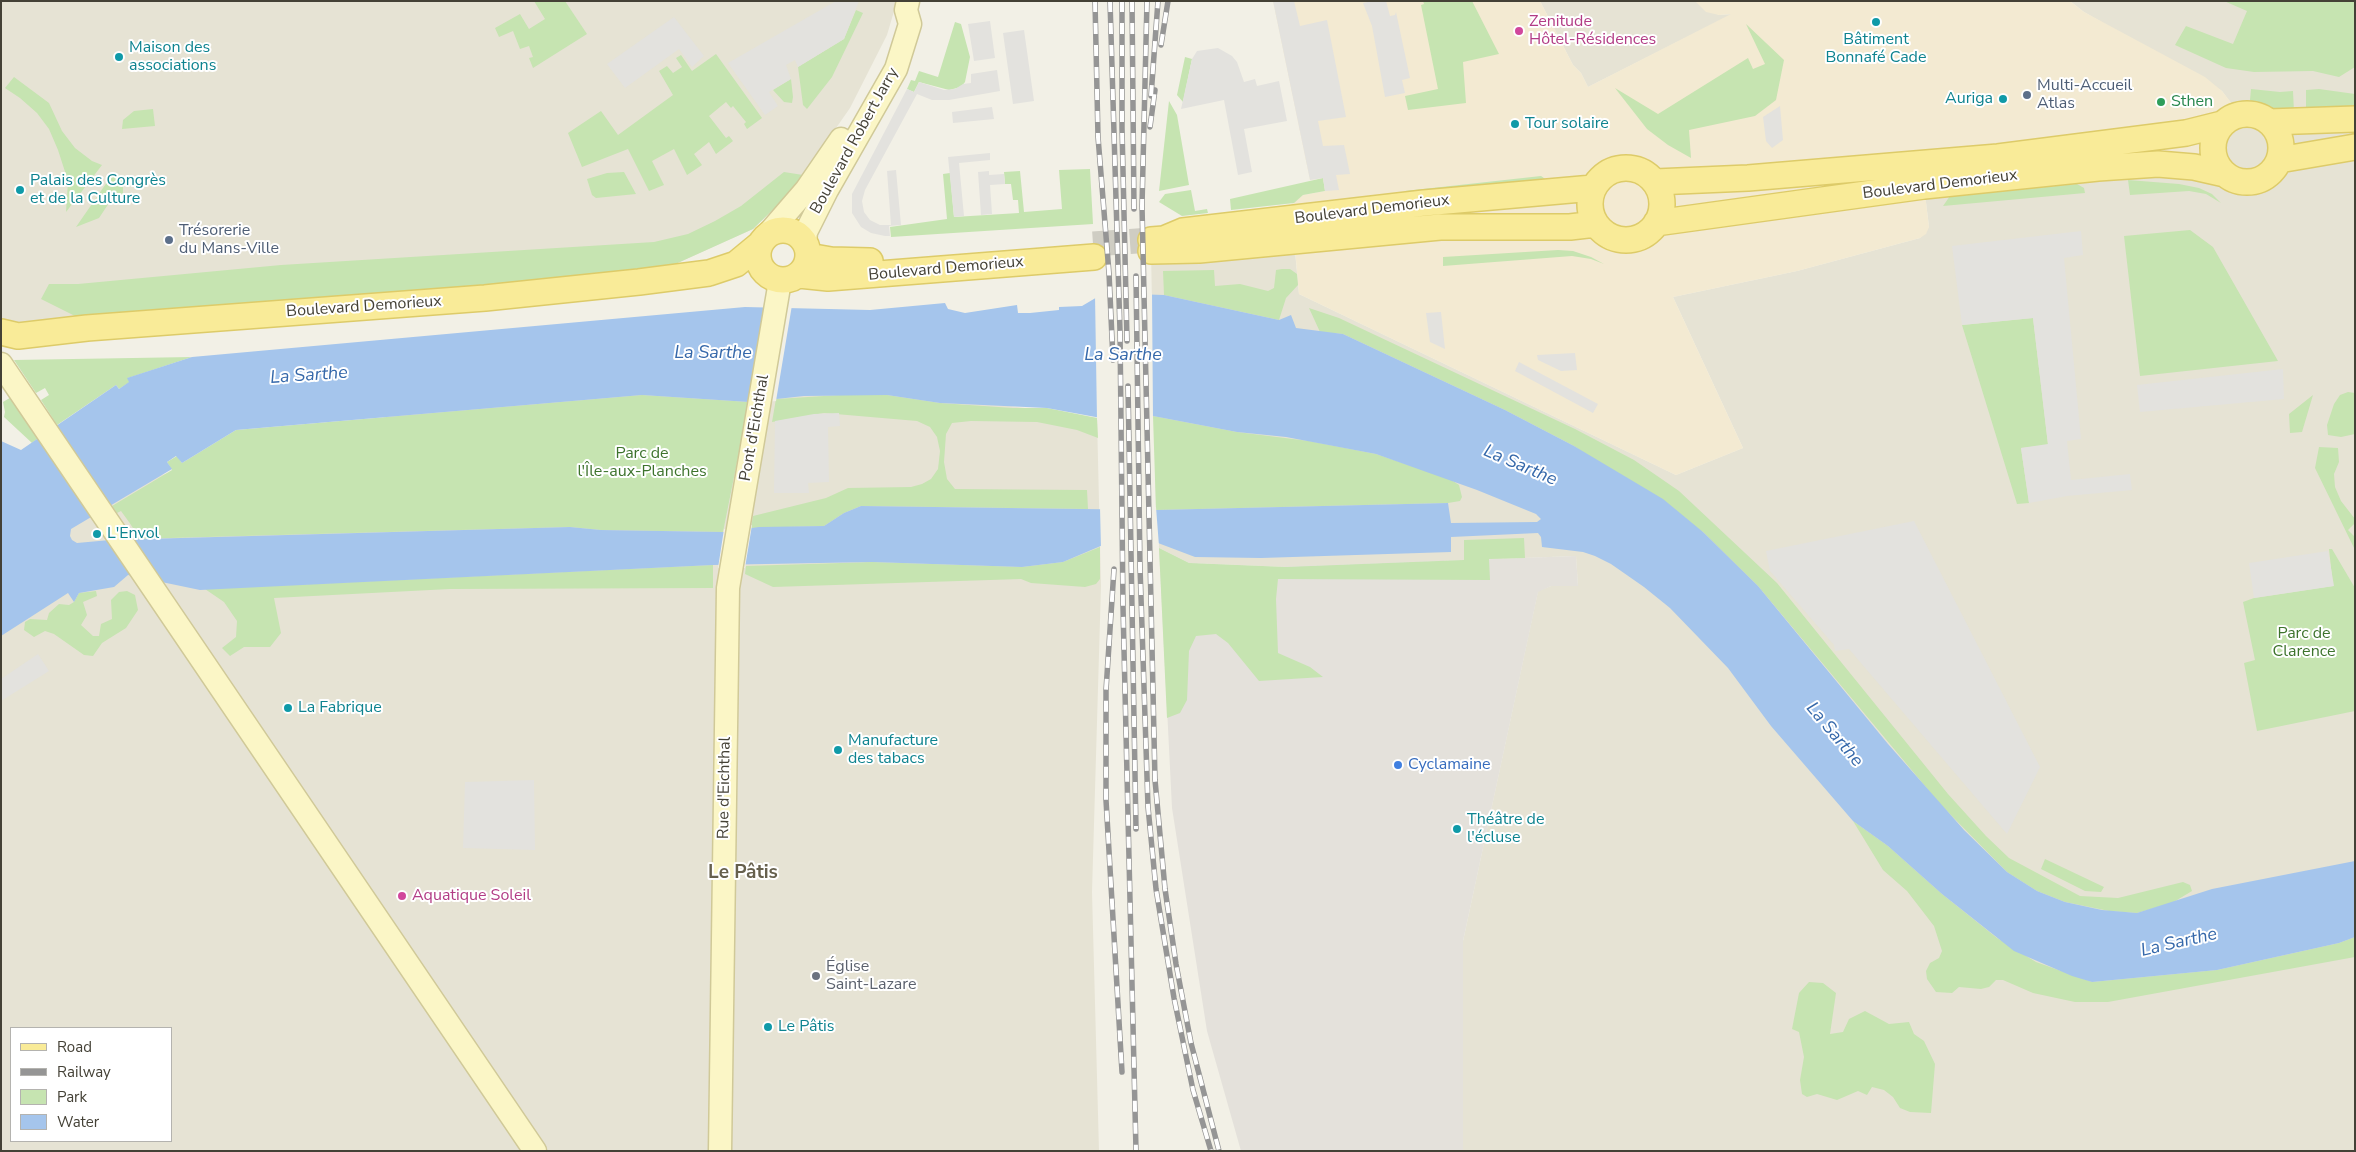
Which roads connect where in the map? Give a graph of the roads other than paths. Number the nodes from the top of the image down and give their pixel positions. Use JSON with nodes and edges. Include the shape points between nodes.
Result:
{"nodes":[{"id":1,"x":907,"y":6,"type":"edge"},
{"id":2,"x":2355,"y":119,"type":"edge"},
{"id":3,"x":2269,"y":122,"type":"junction"},
{"id":4,"x":2222,"y":124,"type":"junction"},
{"id":5,"x":2355,"y":147,"type":"edge"},
{"id":6,"x":2279,"y":160,"type":"junction"},
{"id":7,"x":2225,"y":174,"type":"junction"},
{"id":8,"x":1654,"y":182,"type":"junction"},
{"id":9,"x":1594,"y":188,"type":"junction"},
{"id":10,"x":1656,"y":223,"type":"junction"},
{"id":11,"x":1596,"y":224,"type":"junction"},
{"id":12,"x":764,"y":240,"type":"junction"},
{"id":13,"x":1094,"y":250,"type":"tunnel mouth"},
{"id":14,"x":789,"y":270,"type":"junction"},
{"id":15,"x":709,"y":272,"type":"junction"},
{"id":16,"x":5,"y":339,"type":"edge"},
{"id":17,"x":7,"y":372,"type":"edge"},
{"id":18,"x":729,"y":575,"type":"joint"},
{"id":19,"x":535,"y":1151,"type":"edge"},
{"id":20,"x":720,"y":1151,"type":"edge"}],
"edges":[{"from":1,"to":12,"type":"main road","name":"Boulevard Robert Jarry","via":[[897,19],[879,71],[841,140],[806,190]]},
{"from":1,"to":14,"type":"main road","name":"Boulevard Robert Jarry","via":[[910,24],[896,69],[827,190]]},
{"from":2,"to":3,"type":"main road","name":"Boulevard Demorieux"},
{"from":3,"to":4,"type":"main road","name":"Boulevard Demorieux","via":[[2258,115],[2246,113],[2233,116]]},
{"from":3,"to":6,"type":"main road","via":[[2281,141]]},
{"from":4,"to":7,"type":"main road","via":[[2215,135],[2213,148],[2215,159]]},
{"from":4,"to":8,"type":"main road","name":"Boulevard Demorieux","via":[[2186,133],[1998,157],[1747,179]]},
{"from":5,"to":6,"type":"main road"},
{"from":6,"to":7,"type":"main road","name":"Boulevard Demorieux","via":[[2270,173],[2258,180],[2241,181]]},
{"from":7,"to":10,"type":"main road","name":"Boulevard Demorieux","via":[[2158,164],[2098,168],[1924,186]]},
{"from":8,"to":9,"type":"main road","via":[[1637,170],[1623,168],[1603,176]]},
{"from":8,"to":10,"type":"main road","via":[[1661,201]]},
{"from":9,"to":11,"type":"main road","via":[[1590,209]]},
{"from":9,"to":11,"type":"main road","name":"Boulevard Demorieux","via":[[1424,202],[1183,231],[1151,245],[1198,250],[1440,227]]},
{"from":10,"to":11,"type":"main road","via":[[1647,233],[1629,240],[1610,236]]},
{"from":12,"to":14,"type":"main road","via":[[758,261]]},
{"from":12,"to":14,"type":"main road","via":[[779,230],[799,236]]},
{"from":12,"to":15,"type":"main road","name":"Boulevard Demorieux","via":[[736,264]]},
{"from":13,"to":14,"type":"main road","name":"Boulevard Demorieux","via":[[828,278]]},
{"from":14,"to":15,"type":"main road","name":"Boulevard Demorieux","via":[[740,275]]},
{"from":14,"to":18,"type":"main road","name":"Pont d'Eichthal","via":[[756,421]]},
{"from":15,"to":16,"type":"main road","name":"Boulevard Demorieux","via":[[485,298],[87,328]]},
{"from":17,"to":19,"type":"main road"},
{"from":18,"to":20,"type":"main road","name":"Rue d'Eichthal"}]}
